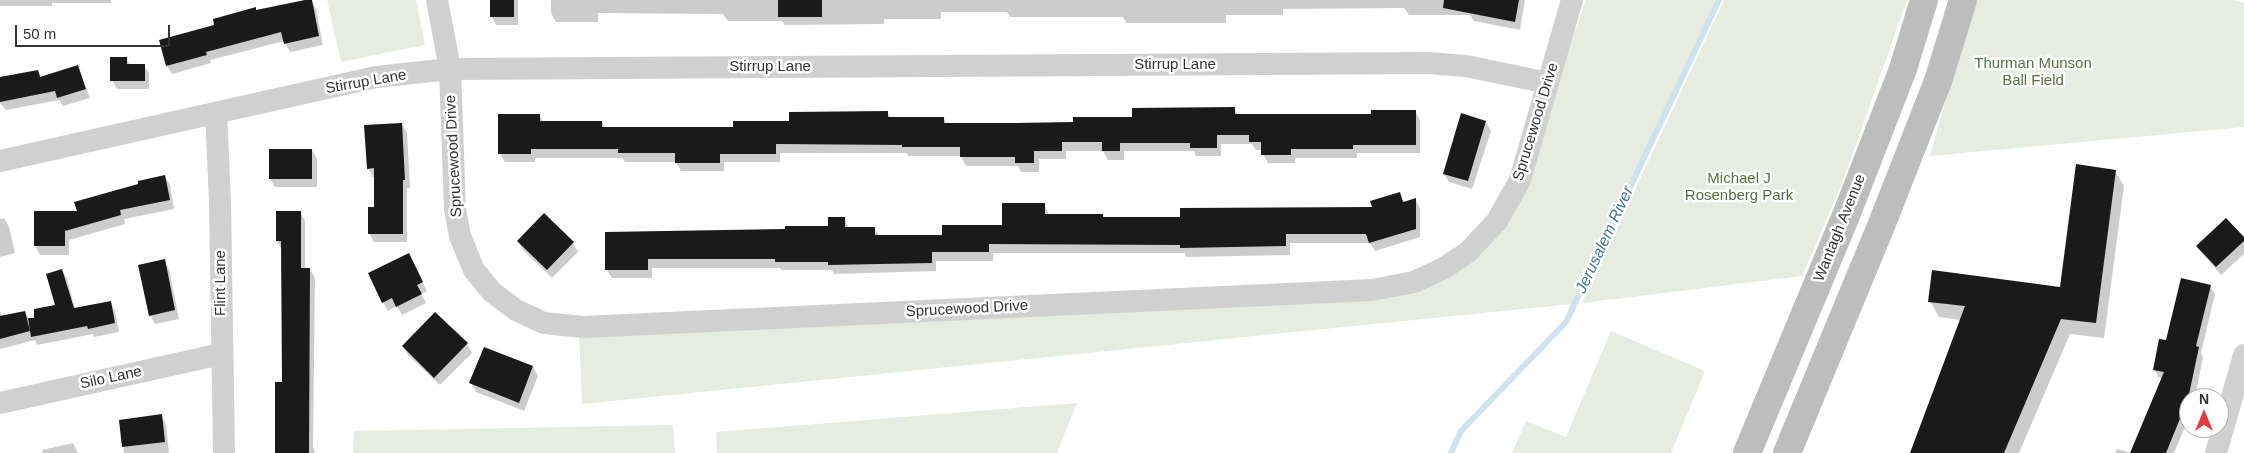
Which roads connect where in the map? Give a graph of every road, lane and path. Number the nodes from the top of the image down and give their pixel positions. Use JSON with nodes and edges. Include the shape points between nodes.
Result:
{"nodes":[{"id":1,"x":437,"y":0,"type":"edge"},
{"id":2,"x":1572,"y":0,"type":"edge"},
{"id":3,"x":1924,"y":0,"type":"edge"},
{"id":4,"x":1963,"y":0,"type":"edge"},
{"id":5,"x":450,"y":70,"type":"junction"},
{"id":6,"x":1548,"y":83,"type":"junction"},
{"id":7,"x":216,"y":113,"type":"junction"},
{"id":8,"x":0,"y":161,"type":"edge"},
{"id":9,"x":221,"y":354,"type":"junction"},
{"id":10,"x":2244,"y":355,"type":"edge"},
{"id":11,"x":0,"y":403,"type":"edge"},
{"id":12,"x":224,"y":453,"type":"edge"},
{"id":13,"x":1747,"y":453,"type":"edge"},
{"id":14,"x":1787,"y":453,"type":"edge"},
{"id":15,"x":2216,"y":453,"type":"edge"}],
"edges":[{"from":1,"to":5,"type":"street","name":"Sprucewood Drive"},
{"from":2,"to":6,"type":"street","name":"Sprucewood Drive"},
{"from":3,"to":13,"type":"main road","name":"Wantagh Avenue","via":[[1904,70]]},
{"from":4,"to":14,"type":"main road","via":[[1935,90]]},
{"from":5,"to":6,"type":"street","name":"Stirrup Lane","via":[[1428,63],[1466,66]]},
{"from":5,"to":6,"type":"street","name":"Sprucewood Drive","via":[[455,209],[460,236],[474,270],[492,292],[516,310],[544,323],[583,327],[1372,290],[1414,282],[1468,252],[1498,221],[1520,180]]},
{"from":5,"to":7,"type":"street","name":"Stirrup Lane","via":[[376,77]]},
{"from":7,"to":8,"type":"street","name":"Stirrup Lane"},
{"from":7,"to":9,"type":"street","name":"Flint Lane"},
{"from":9,"to":11,"type":"street","name":"Silo Lane"},
{"from":9,"to":12,"type":"street","name":"Flint Lane"},
{"from":10,"to":15,"type":"street"}]}
